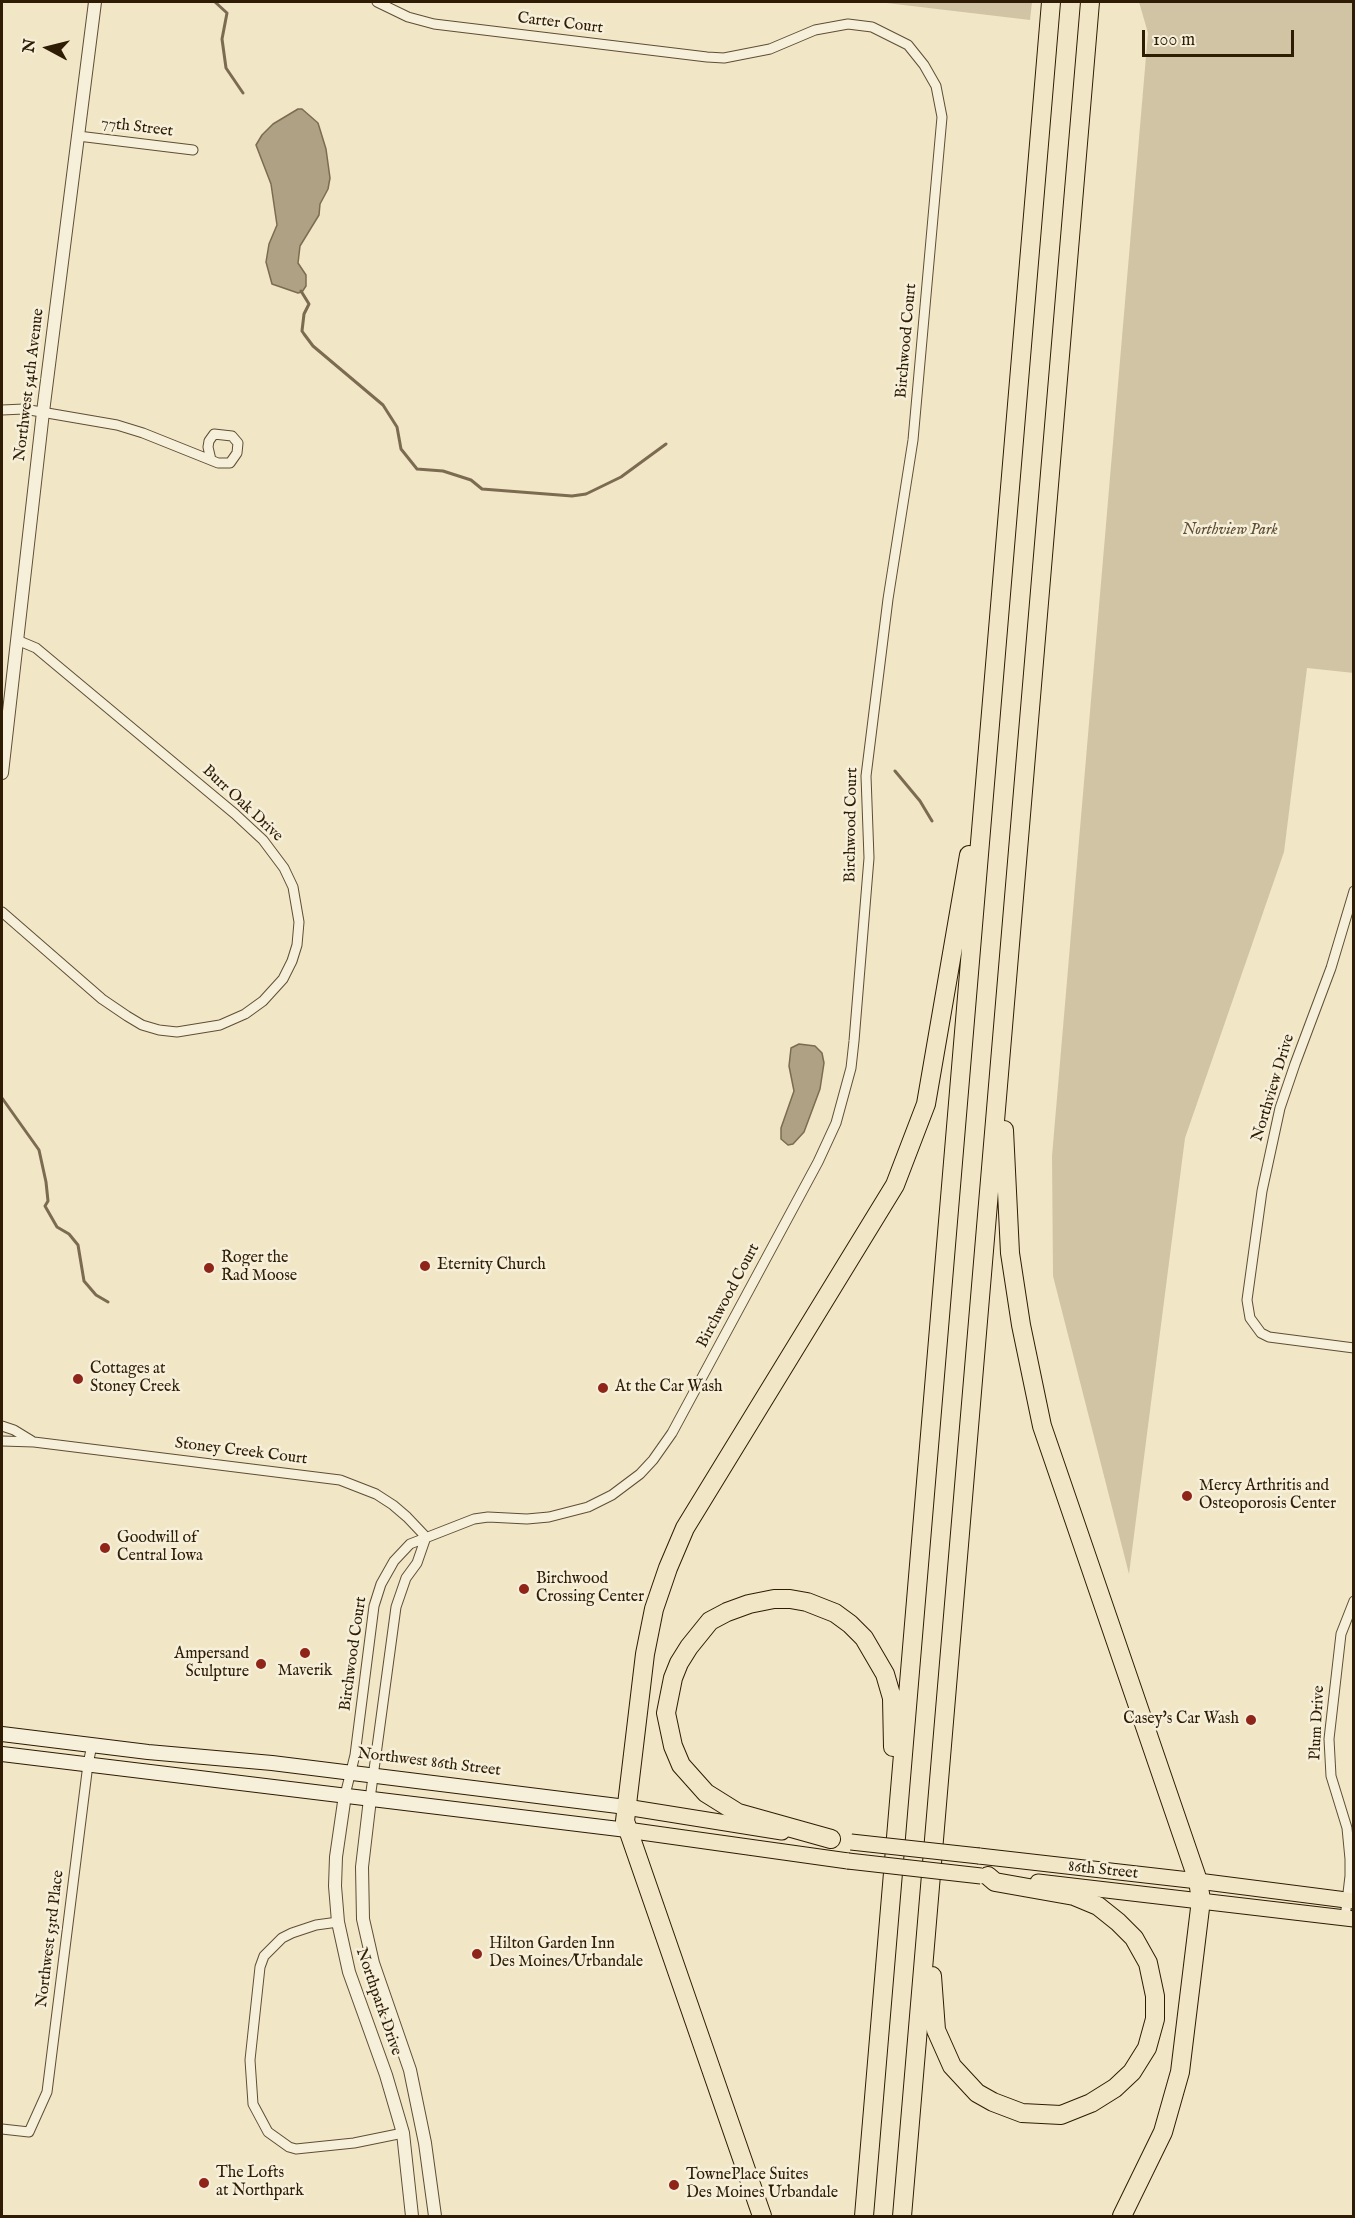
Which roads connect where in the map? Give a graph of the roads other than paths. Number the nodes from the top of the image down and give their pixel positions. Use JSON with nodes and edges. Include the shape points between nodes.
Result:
{"nodes":[{"id":1,"x":95,"y":2,"type":"edge"},
{"id":2,"x":377,"y":2,"type":"edge"},
{"id":3,"x":1051,"y":2,"type":"edge"},
{"id":4,"x":1090,"y":2,"type":"edge"},
{"id":5,"x":707,"y":57,"type":"joint"},
{"id":6,"x":78,"y":136,"type":"junction"},
{"id":7,"x":194,"y":150,"type":"dead end"},
{"id":8,"x":2,"y":410,"type":"edge"},
{"id":9,"x":43,"y":412,"type":"junction"},
{"id":10,"x":211,"y":460,"type":"dead end"},
{"id":11,"x":17,"y":640,"type":"junction"},
{"id":12,"x":989,"y":735,"type":"junction"},
{"id":13,"x":2,"y":772,"type":"edge"},
{"id":14,"x":1353,"y":891,"type":"edge"},
{"id":15,"x":2,"y":912,"type":"edge"},
{"id":16,"x":1000,"y":1059,"type":"junction"},
{"id":17,"x":1353,"y":1348,"type":"edge"},
{"id":18,"x":2,"y":1426,"type":"edge"},
{"id":19,"x":2,"y":1441,"type":"edge"},
{"id":20,"x":34,"y":1442,"type":"junction"},
{"id":21,"x":426,"y":1537,"type":"junction"},
{"id":22,"x":1353,"y":1601,"type":"edge"},
{"id":23,"x":2,"y":1734,"type":"edge"},
{"id":24,"x":92,"y":1745,"type":"junction"},
{"id":25,"x":2,"y":1754,"type":"edge"},
{"id":26,"x":88,"y":1764,"type":"junction"},
{"id":27,"x":351,"y":1772,"type":"junction"},
{"id":28,"x":374,"y":1774,"type":"junction"},
{"id":29,"x":345,"y":1795,"type":"junction"},
{"id":30,"x":370,"y":1798,"type":"junction"},
{"id":31,"x":626,"y":1807,"type":"junction"},
{"id":32,"x":936,"y":1809,"type":"junction"},
{"id":33,"x":627,"y":1830,"type":"junction"},
{"id":34,"x":831,"y":1839,"type":"junction"},
{"id":35,"x":851,"y":1842,"type":"joint"},
{"id":36,"x":894,"y":1869,"type":"junction"},
{"id":37,"x":984,"y":1876,"type":"junction"},
{"id":38,"x":1198,"y":1881,"type":"junction"},
{"id":39,"x":1201,"y":1900,"type":"junction"},
{"id":40,"x":1350,"y":1901,"type":"edge"},
{"id":41,"x":1349,"y":1919,"type":"edge"},
{"id":42,"x":338,"y":1922,"type":"junction"},
{"id":43,"x":2,"y":2129,"type":"edge"},
{"id":44,"x":403,"y":2133,"type":"junction"},
{"id":45,"x":412,"y":2217,"type":"edge"},
{"id":46,"x":435,"y":2217,"type":"edge"},
{"id":47,"x":762,"y":2217,"type":"edge"},
{"id":48,"x":864,"y":2217,"type":"edge"},
{"id":49,"x":902,"y":2217,"type":"edge"},
{"id":50,"x":1122,"y":2217,"type":"edge"}],
"edges":[{"from":1,"to":6,"type":"street","name":"Northwest 54th Avenue"},
{"from":2,"to":5,"type":"street","name":"Carter Court","via":[[434,24]]},
{"from":3,"to":12,"type":"highway"},
{"from":4,"to":16,"type":"highway"},
{"from":5,"to":21,"type":"street","name":"Birchwood Court","via":[[724,58],[770,49],[815,30],[848,24],[872,27],[908,45],[924,65],[936,86],[942,117],[913,440],[866,776],[869,858],[851,1068],[825,1149],[654,1460],[624,1487],[588,1507],[549,1517],[474,1519]]},
{"from":6,"to":7,"type":"street","name":"77th Street"},
{"from":6,"to":9,"type":"street","name":"Northwest 54th Avenue"},
{"from":8,"to":9,"type":"street"},
{"from":9,"to":10,"type":"street","via":[[117,425]]},
{"from":9,"to":11,"type":"street","name":"Northwest 54th Avenue"},
{"from":11,"to":13,"type":"street","name":"Northwest 54th Avenue"},
{"from":11,"to":15,"type":"street","name":"Burr Oak Drive","via":[[36,648],[263,840],[293,887],[299,922],[292,961],[283,979],[263,1001],[220,1025],[177,1032],[142,1025],[102,999]]},
{"from":12,"to":31,"type":"highway","via":[[926,1104],[895,1185],[708,1489],[672,1558],[654,1609],[645,1654]]},
{"from":12,"to":36,"type":"highway"},
{"from":14,"to":17,"type":"street","name":"Northview Drive","via":[[1331,968],[1280,1108],[1262,1191],[1247,1300],[1250,1318],[1269,1337]]},
{"from":16,"to":32,"type":"highway"},
{"from":16,"to":38,"type":"highway","via":[[1010,1252],[1042,1426]]},
{"from":18,"to":20,"type":"street","name":"Stoney Creek Court"},
{"from":19,"to":20,"type":"street","name":"Stoney Creek Court"},
{"from":20,"to":21,"type":"street","name":"Stoney Creek Court","via":[[340,1480],[393,1505]]},
{"from":21,"to":27,"type":"street","name":"Birchwood Court","via":[[401,1553],[376,1596]]},
{"from":21,"to":28,"type":"street","name":"Birchwood Court","via":[[396,1607]]},
{"from":22,"to":40,"type":"street","name":"Plum Drive","via":[[1341,1634],[1329,1740],[1331,1776],[1347,1828]]},
{"from":23,"to":24,"type":"main road","name":"Northwest 86th Street"},
{"from":24,"to":26,"type":"street","name":"Northwest 53rd Place"},
{"from":24,"to":27,"type":"main road","name":"Northwest 86th Street"},
{"from":25,"to":26,"type":"main road"},
{"from":26,"to":29,"type":"main road"},
{"from":26,"to":43,"type":"street","name":"Northwest 53rd Place","via":[[48,2085],[29,2132]]},
{"from":27,"to":28,"type":"main road","name":"Northwest 86th Street"},
{"from":27,"to":29,"type":"street","name":"Birchwood Court"},
{"from":28,"to":30,"type":"street","name":"Birchwood Court"},
{"from":28,"to":31,"type":"main road","name":"Northwest 86th Street"},
{"from":29,"to":30,"type":"main road"},
{"from":29,"to":42,"type":"street","name":"Northpark Drive","via":[[336,1857]]},
{"from":30,"to":33,"type":"main road"},
{"from":30,"to":46,"type":"street","name":"Northpark Drive","via":[[362,1867],[363,1919],[373,1963],[410,2070]]},
{"from":31,"to":33,"type":"highway"},
{"from":31,"to":34,"type":"main road","name":"Northwest 86th Street"},
{"from":32,"to":37,"type":"highway","via":[[932,1992],[942,2049],[977,2093],[993,2102],[1022,2113],[1061,2115],[1115,2088],[1147,2048],[1155,2019],[1148,1963],[1134,1938],[1098,1906],[1074,1896],[995,1882]]},
{"from":32,"to":49,"type":"highway"},
{"from":33,"to":37,"type":"main road","name":"86th Street","bridge":true},
{"from":33,"to":47,"type":"highway"},
{"from":34,"to":35,"type":"main road","name":"Northwest 86th Street"},
{"from":34,"to":36,"type":"highway","via":[[738,1813],[706,1793],[681,1764],[666,1713],[673,1678],[679,1663],[710,1621],[749,1604],[774,1599],[807,1602],[835,1613],[864,1638],[885,1674],[892,1698]]},
{"from":35,"to":38,"type":"main road","name":"86th Street","bridge":true},
{"from":36,"to":48,"type":"highway"},
{"from":37,"to":39,"type":"main road","name":"86th Street"},
{"from":38,"to":39,"type":"highway"},
{"from":38,"to":40,"type":"main road","name":"86th Street"},
{"from":39,"to":41,"type":"main road","name":"86th Street"},
{"from":39,"to":50,"type":"highway","via":[[1180,2072],[1162,2132]]},
{"from":40,"to":41,"type":"street","name":"Plum Drive"},
{"from":42,"to":44,"type":"street","name":"Northpark Drive","via":[[349,1972]]},
{"from":42,"to":44,"type":"street","via":[[316,1925],[282,1938],[264,1956],[250,2060],[253,2104],[268,2132],[296,2149]]},
{"from":44,"to":45,"type":"street","name":"Northpark Drive"}]}
